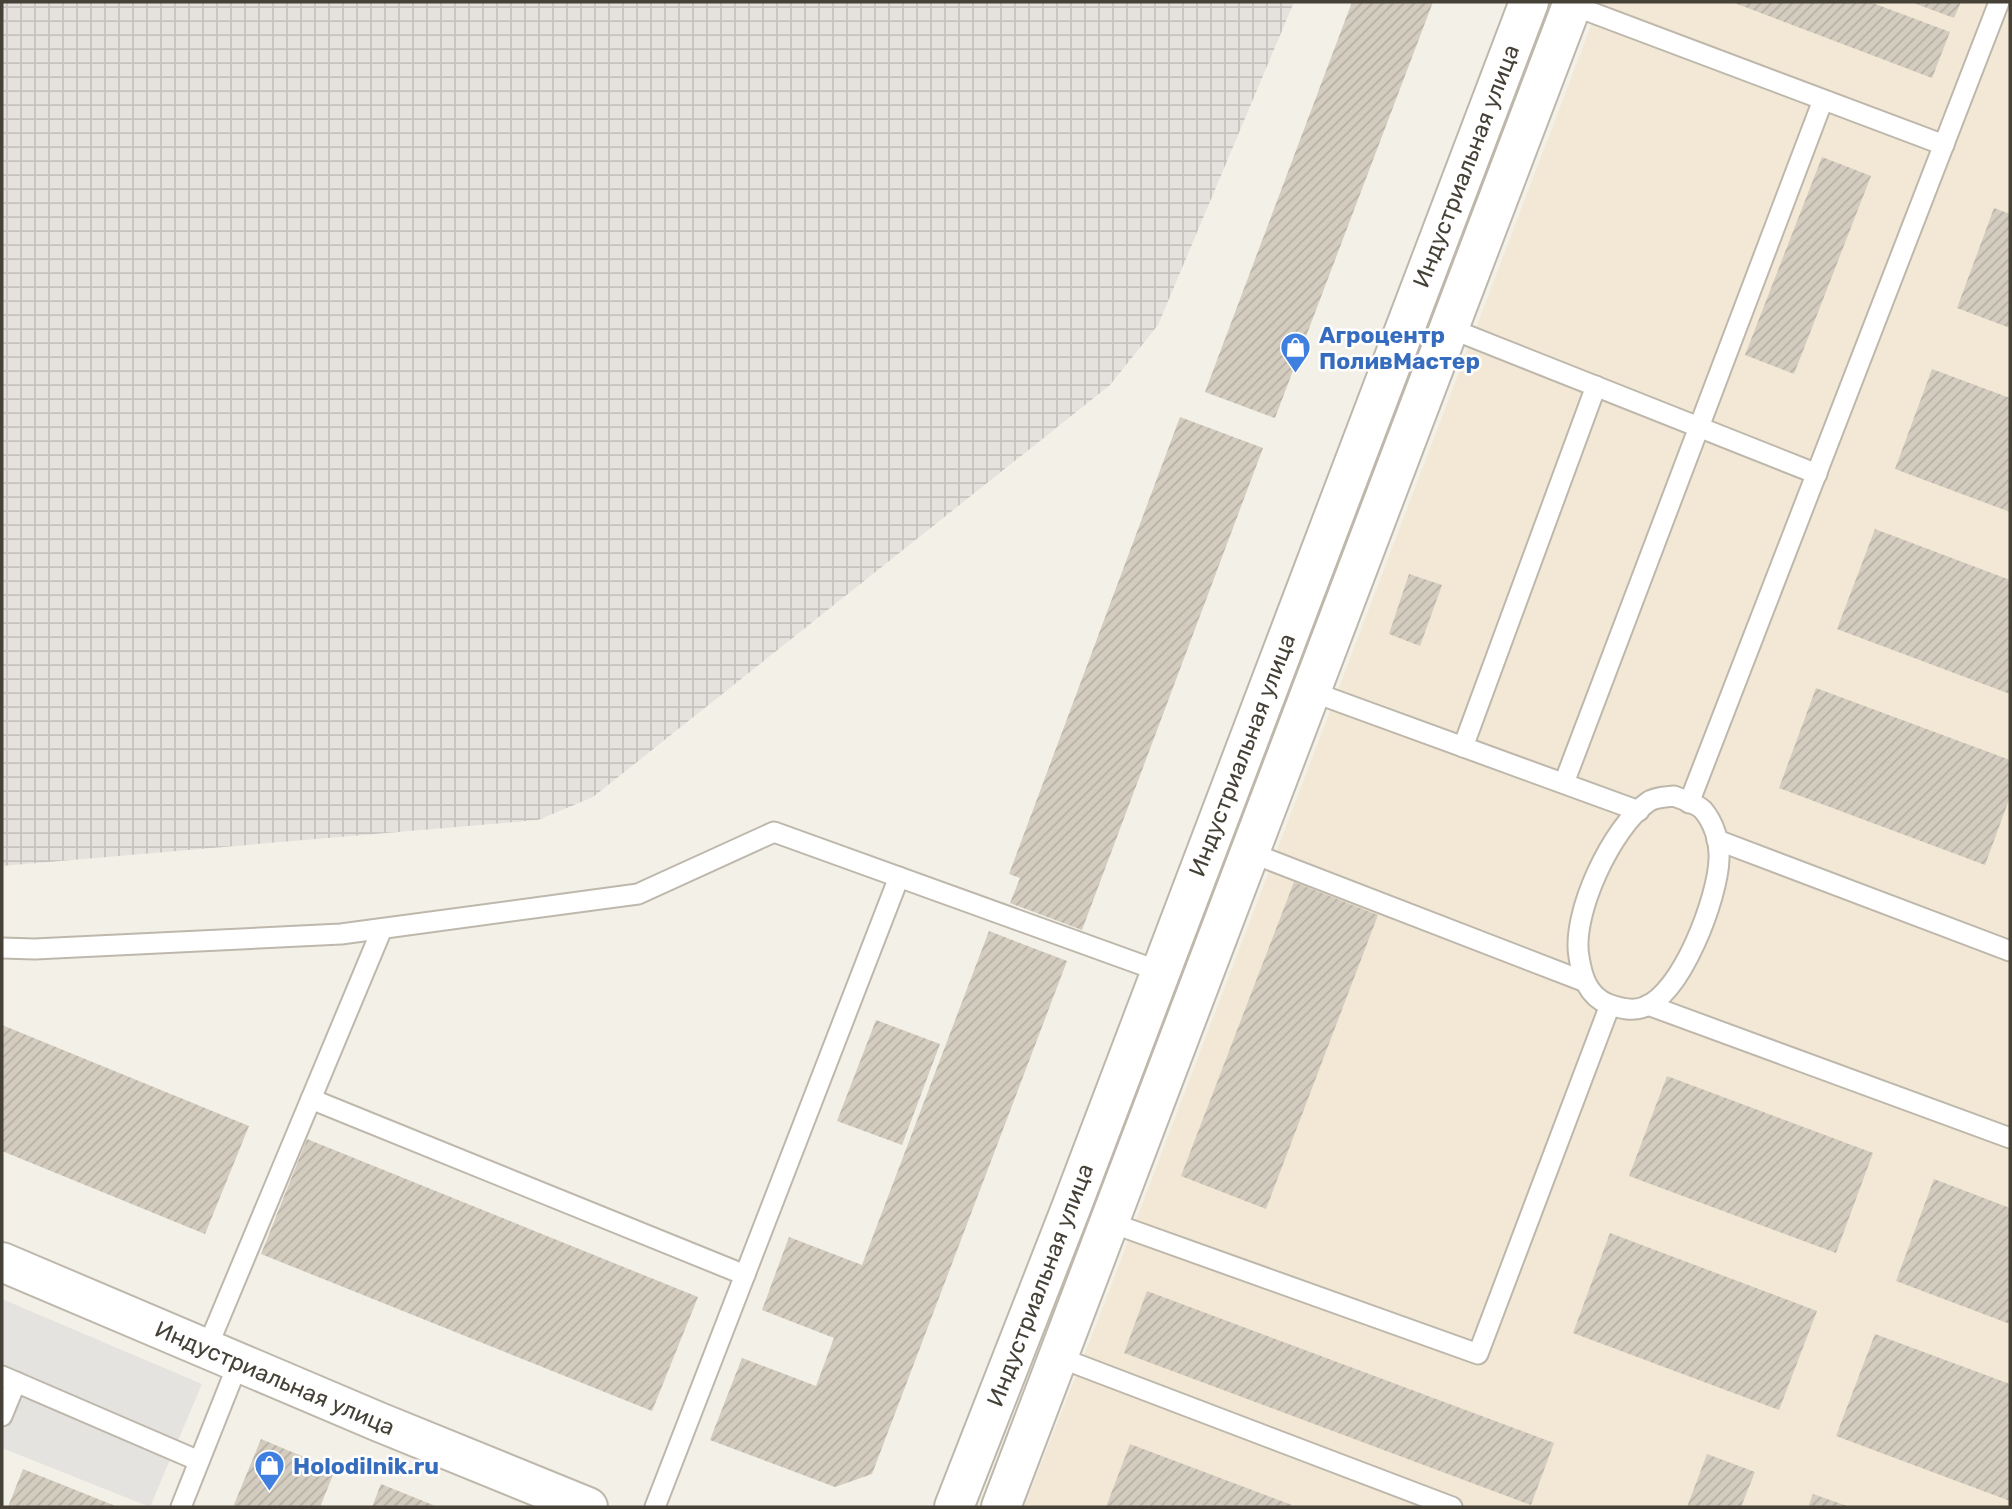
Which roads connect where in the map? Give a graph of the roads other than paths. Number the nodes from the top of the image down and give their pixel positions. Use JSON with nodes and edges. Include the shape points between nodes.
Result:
{"nodes":[{"id":1,"x":1529,"y":2,"type":"edge"},
{"id":2,"x":1999,"y":2,"type":"edge"},
{"id":3,"x":1569,"y":3,"type":"edge"},
{"id":4,"x":1823,"y":100,"type":"junction"},
{"id":5,"x":1944,"y":145,"type":"junction"},
{"id":6,"x":1449,"y":328,"type":"junction"},
{"id":7,"x":1596,"y":386,"type":"junction"},
{"id":8,"x":1699,"y":428,"type":"junction"},
{"id":9,"x":1817,"y":474,"type":"junction"},
{"id":10,"x":1272,"y":676,"type":"junction"},
{"id":11,"x":1310,"y":691,"type":"junction"},
{"id":12,"x":1463,"y":747,"type":"junction"},
{"id":13,"x":1564,"y":783,"type":"junction"},
{"id":14,"x":1689,"y":803,"type":"junction"},
{"id":15,"x":1639,"y":811,"type":"junction"},
{"id":16,"x":1210,"y":838,"type":"junction"},
{"id":17,"x":1717,"y":840,"type":"junction"},
{"id":18,"x":1249,"y":852,"type":"junction"},
{"id":19,"x":899,"y":877,"type":"junction"},
{"id":20,"x":382,"y":929,"type":"junction"},
{"id":21,"x":2,"y":948,"type":"edge"},
{"id":22,"x":2010,"y":951,"type":"edge"},
{"id":23,"x":1159,"y":971,"type":"junction"},
{"id":24,"x":1583,"y":981,"type":"junction"},
{"id":25,"x":1610,"y":1005,"type":"junction"},
{"id":26,"x":1648,"y":1005,"type":"junction"},
{"id":27,"x":311,"y":1099,"type":"junction"},
{"id":28,"x":2010,"y":1138,"type":"edge"},
{"id":29,"x":1109,"y":1222,"type":"junction"},
{"id":30,"x":2,"y":1262,"type":"edge"},
{"id":31,"x":746,"y":1275,"type":"junction"},
{"id":32,"x":223,"y":1355,"type":"junction"},
{"id":33,"x":1058,"y":1357,"type":"junction"},
{"id":34,"x":9,"y":1380,"type":"edge"},
{"id":35,"x":2,"y":1416,"type":"edge"},
{"id":36,"x":199,"y":1461,"type":"junction"},
{"id":37,"x":575,"y":1502,"type":"edge"},
{"id":38,"x":181,"y":1507,"type":"edge"},
{"id":39,"x":603,"y":1507,"type":"edge"},
{"id":40,"x":655,"y":1507,"type":"edge"},
{"id":41,"x":954,"y":1507,"type":"edge"},
{"id":42,"x":1001,"y":1507,"type":"edge"},
{"id":43,"x":1452,"y":1507,"type":"edge"}],
"edges":[{"from":1,"to":10,"type":"street","name":"Индустриальная улица"},
{"from":2,"to":5,"type":"lane"},
{"from":3,"to":4,"type":"lane"},
{"from":3,"to":6,"type":"street","name":"Индустриальная улица"},
{"from":4,"to":5,"type":"lane"},
{"from":4,"to":8,"type":"lane"},
{"from":5,"to":9,"type":"lane"},
{"from":6,"to":7,"type":"lane"},
{"from":6,"to":11,"type":"street","name":"Индустриальная улица"},
{"from":7,"to":8,"type":"lane"},
{"from":7,"to":12,"type":"lane"},
{"from":8,"to":9,"type":"lane"},
{"from":8,"to":13,"type":"lane"},
{"from":9,"to":14,"type":"lane"},
{"from":10,"to":11,"type":"street"},
{"from":10,"to":16,"type":"street","name":"Индустриальная улица"},
{"from":11,"to":12,"type":"lane"},
{"from":11,"to":18,"type":"street","name":"Индустриальная улица"},
{"from":12,"to":13,"type":"lane"},
{"from":13,"to":15,"type":"lane"},
{"from":14,"to":15,"type":"lane","via":[[1674,796],[1650,800]]},
{"from":14,"to":17,"type":"lane","via":[[1701,808],[1715,828]]},
{"from":15,"to":24,"type":"lane","via":[[1625,824],[1598,868],[1583,909],[1577,950]]},
{"from":16,"to":18,"type":"street"},
{"from":16,"to":23,"type":"street","name":"Индустриальная улица"},
{"from":17,"to":22,"type":"lane"},
{"from":17,"to":26,"type":"lane","via":[[1716,881],[1703,926],[1667,989]]},
{"from":18,"to":24,"type":"lane"},
{"from":18,"to":29,"type":"street","name":"Индустриальная улица"},
{"from":19,"to":20,"type":"lane","via":[[774,832],[638,894]]},
{"from":19,"to":23,"type":"lane"},
{"from":19,"to":31,"type":"lane"},
{"from":20,"to":21,"type":"lane"},
{"from":20,"to":27,"type":"lane"},
{"from":23,"to":41,"type":"street","name":"Индустриальная улица"},
{"from":24,"to":25,"type":"lane"},
{"from":25,"to":26,"type":"lane","via":[[1622,1010]]},
{"from":25,"to":29,"type":"lane","via":[[1478,1354]]},
{"from":26,"to":28,"type":"lane"},
{"from":27,"to":31,"type":"lane"},
{"from":27,"to":32,"type":"lane"},
{"from":29,"to":33,"type":"street","name":"Индустриальная улица"},
{"from":30,"to":32,"type":"street","name":"Индустриальная улица"},
{"from":31,"to":40,"type":"lane"},
{"from":32,"to":36,"type":"lane"},
{"from":32,"to":37,"type":"street","name":"Индустриальная улица"},
{"from":33,"to":42,"type":"street","name":"Индустриальная улица"},
{"from":33,"to":43,"type":"lane"},
{"from":34,"to":35,"type":"lane"},
{"from":34,"to":36,"type":"lane"},
{"from":36,"to":38,"type":"lane"},
{"from":37,"to":39,"type":"street","name":"Индустриальная улица"}]}
